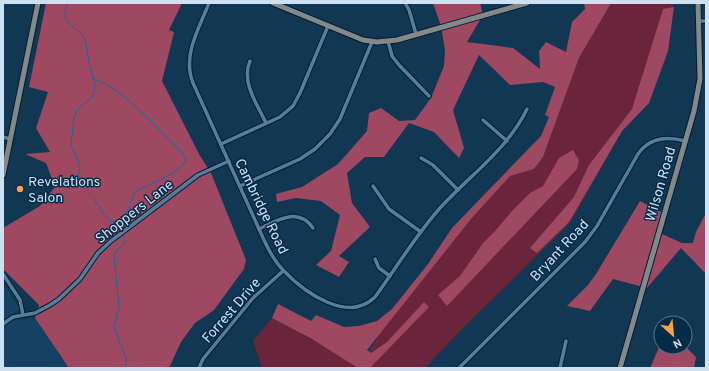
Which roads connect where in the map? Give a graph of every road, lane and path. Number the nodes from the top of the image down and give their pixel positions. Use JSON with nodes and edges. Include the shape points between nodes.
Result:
{"nodes":[{"id":1,"x":38,"y":3,"type":"edge"},
{"id":2,"x":209,"y":3,"type":"edge"},
{"id":3,"x":273,"y":3,"type":"edge"},
{"id":4,"x":405,"y":3,"type":"edge"},
{"id":5,"x":527,"y":3,"type":"edge"},
{"id":6,"x":698,"y":3,"type":"edge"},
{"id":7,"x":698,"y":21,"type":"junction"},
{"id":8,"x":706,"y":21,"type":"edge"},
{"id":9,"x":328,"y":26,"type":"junction"},
{"id":10,"x":416,"y":34,"type":"junction"},
{"id":11,"x":388,"y":41,"type":"junction"},
{"id":12,"x":372,"y":42,"type":"junction"},
{"id":13,"x":250,"y":61,"type":"dead end"},
{"id":14,"x":429,"y":96,"type":"dead end"},
{"id":15,"x":527,"y":110,"type":"dead end"},
{"id":16,"x":483,"y":120,"type":"dead end"},
{"id":17,"x":266,"y":123,"type":"junction"},
{"id":18,"x":3,"y":137,"type":"edge"},
{"id":19,"x":10,"y":139,"type":"junction"},
{"id":20,"x":507,"y":141,"type":"junction"},
{"id":21,"x":685,"y":141,"type":"junction"},
{"id":22,"x":221,"y":144,"type":"junction"},
{"id":23,"x":421,"y":158,"type":"dead end"},
{"id":24,"x":229,"y":161,"type":"junction"},
{"id":25,"x":3,"y":175,"type":"edge"},
{"id":26,"x":240,"y":186,"type":"junction"},
{"id":27,"x":373,"y":186,"type":"dead end"},
{"id":28,"x":458,"y":190,"type":"junction"},
{"id":29,"x":313,"y":228,"type":"dead end"},
{"id":30,"x":258,"y":229,"type":"junction"},
{"id":31,"x":421,"y":232,"type":"junction"},
{"id":32,"x":374,"y":259,"type":"dead end"},
{"id":33,"x":283,"y":270,"type":"junction"},
{"id":34,"x":3,"y":274,"type":"edge"},
{"id":35,"x":390,"y":276,"type":"junction"},
{"id":36,"x":23,"y":314,"type":"junction"},
{"id":37,"x":3,"y":324,"type":"edge"},
{"id":38,"x":566,"y":341,"type":"dead end"},
{"id":39,"x":462,"y":367,"type":"edge"},
{"id":40,"x":199,"y":368,"type":"edge"},
{"id":41,"x":560,"y":368,"type":"edge"},
{"id":42,"x":620,"y":368,"type":"edge"}],
"edges":[{"from":1,"to":19,"type":"street"},
{"from":2,"to":22,"type":"street","name":"Cambridge Road","via":[[192,43],[189,66],[193,82]]},
{"from":3,"to":9,"type":"street","via":[[287,6]]},
{"from":4,"to":10,"type":"street"},
{"from":5,"to":10,"type":"street"},
{"from":6,"to":7,"type":"street","name":"Wilson Road"},
{"from":7,"to":8,"type":"street"},
{"from":7,"to":21,"type":"street","name":"Wilson Road","via":[[700,79]]},
{"from":9,"to":12,"type":"street"},
{"from":9,"to":17,"type":"street","via":[[297,100],[284,114]]},
{"from":10,"to":11,"type":"street"},
{"from":11,"to":12,"type":"street"},
{"from":11,"to":14,"type":"street","via":[[392,56]]},
{"from":12,"to":26,"type":"street","via":[[340,119],[330,134],[300,159]]},
{"from":13,"to":17,"type":"street","via":[[246,71],[248,84]]},
{"from":15,"to":20,"type":"street","name":"Cambridge Road"},
{"from":16,"to":20,"type":"street"},
{"from":17,"to":22,"type":"street"},
{"from":18,"to":19,"type":"street"},
{"from":19,"to":25,"type":"street"},
{"from":20,"to":28,"type":"street","name":"Cambridge Road"},
{"from":21,"to":39,"type":"street","name":"Bryant Road","via":[[660,138],[644,146],[586,242]]},
{"from":21,"to":42,"type":"street","name":"Wilson Road"},
{"from":22,"to":24,"type":"street","name":"Cambridge Road"},
{"from":23,"to":28,"type":"street","via":[[430,162]]},
{"from":24,"to":26,"type":"street","name":"Cambridge Road"},
{"from":24,"to":36,"type":"street","name":"Shoppers Lane","via":[[198,176],[119,234],[101,249],[80,278],[59,299],[35,313]]},
{"from":26,"to":30,"type":"street","name":"Cambridge Road"},
{"from":27,"to":31,"type":"street","via":[[389,209]]},
{"from":28,"to":31,"type":"street","name":"Cambridge Road"},
{"from":29,"to":30,"type":"street","via":[[305,220],[291,216]]},
{"from":30,"to":33,"type":"street","name":"Cambridge Road","via":[[270,253]]},
{"from":31,"to":35,"type":"street","name":"Cambridge Road"},
{"from":32,"to":35,"type":"street","via":[[379,268]]},
{"from":33,"to":35,"type":"street","name":"Cambridge Road","via":[[319,298],[336,306],[348,308],[361,306],[372,300]]},
{"from":33,"to":40,"type":"street","name":"Forrest Drive","via":[[253,298],[203,359]]},
{"from":34,"to":36,"type":"street","via":[[21,302]]},
{"from":36,"to":37,"type":"street","name":"Shoppers Lane"},
{"from":38,"to":41,"type":"street"}]}
